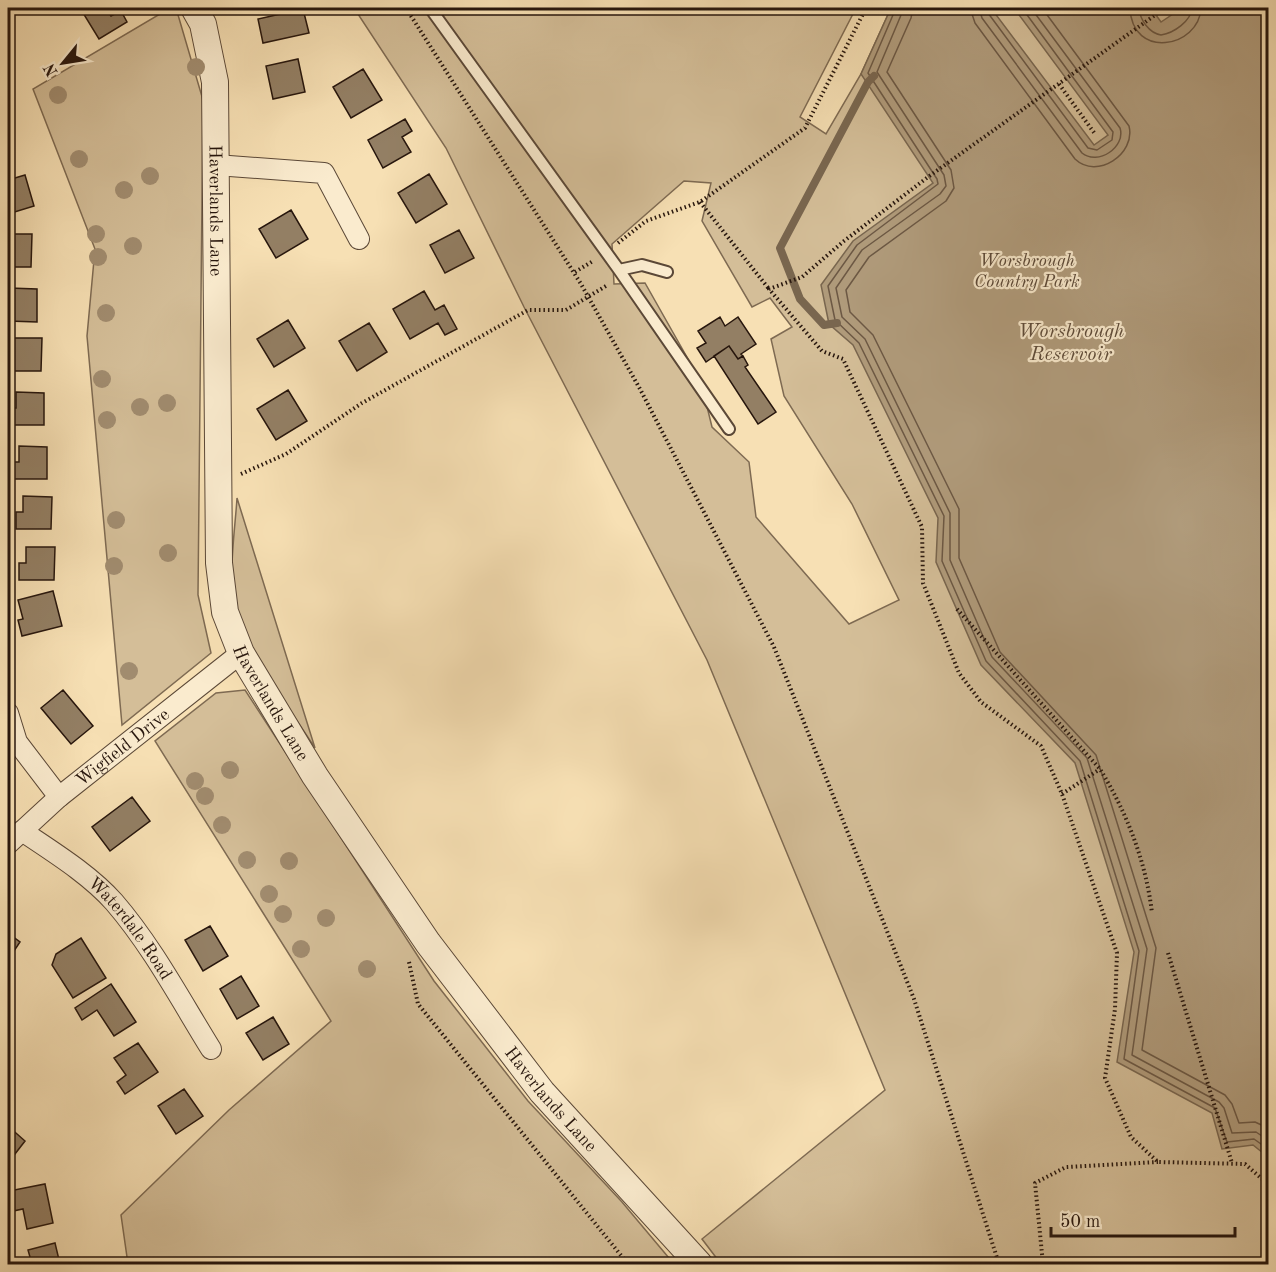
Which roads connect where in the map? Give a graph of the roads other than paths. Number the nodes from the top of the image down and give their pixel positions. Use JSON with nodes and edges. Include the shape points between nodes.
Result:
{"nodes":[{"id":1,"x":194,"y":8,"type":"edge"},
{"id":2,"x":430,"y":8,"type":"edge"},
{"id":3,"x":216,"y":165,"type":"junction"},
{"id":4,"x":359,"y":239,"type":"dead end"},
{"id":5,"x":619,"y":270,"type":"junction"},
{"id":6,"x":667,"y":272,"type":"dead end"},
{"id":7,"x":729,"y":429,"type":"dead end"},
{"id":8,"x":241,"y":653,"type":"junction"},
{"id":9,"x":8,"y":713,"type":"edge"},
{"id":10,"x":59,"y":797,"type":"junction"},
{"id":11,"x":22,"y":831,"type":"junction"},
{"id":12,"x":8,"y":844,"type":"edge"},
{"id":13,"x":211,"y":1048,"type":"dead end"},
{"id":14,"x":699,"y":1264,"type":"edge"}],
"edges":[{"from":1,"to":3,"type":"street","name":"Haverlands Lane","via":[[203,24],[215,82]]},
{"from":2,"to":5,"type":"lane"},
{"from":3,"to":4,"type":"street","via":[[324,173]]},
{"from":3,"to":8,"type":"street","name":"Haverlands Lane","via":[[219,564],[225,612]]},
{"from":5,"to":6,"type":"lane","via":[[642,265]]},
{"from":5,"to":7,"type":"lane"},
{"from":8,"to":10,"type":"street","name":"Wigfield Drive"},
{"from":8,"to":14,"type":"street","name":"Haverlands Lane","via":[[315,776],[428,943],[542,1092]]},
{"from":9,"to":10,"type":"street","via":[[17,742]]},
{"from":10,"to":11,"type":"street","name":"Wigfield Drive"},
{"from":11,"to":12,"type":"street","name":"Wigfield Drive"},
{"from":11,"to":13,"type":"street","name":"Waterdale Road","via":[[112,900],[138,933]]}]}
